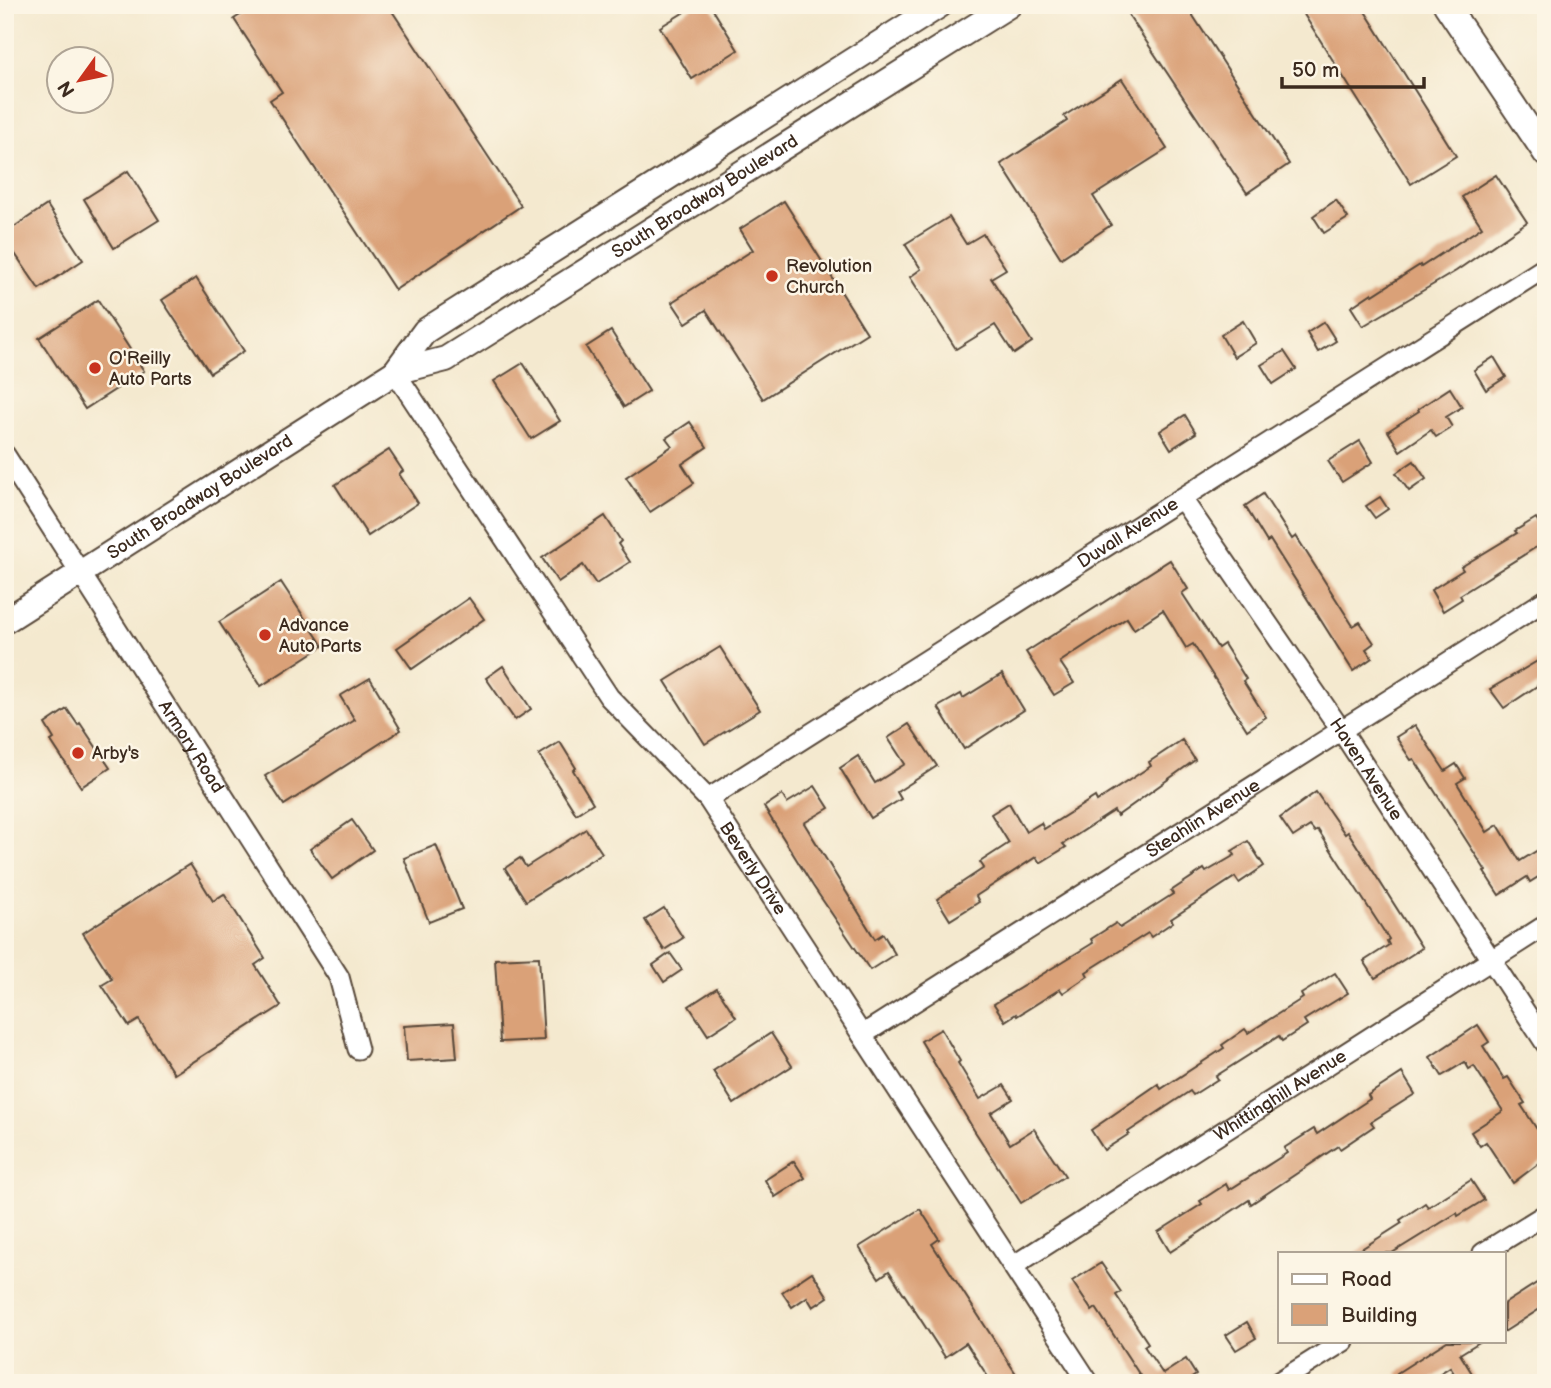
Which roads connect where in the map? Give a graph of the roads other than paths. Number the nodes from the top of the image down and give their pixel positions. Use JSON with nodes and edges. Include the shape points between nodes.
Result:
{"nodes":[{"id":1,"x":940,"y":5,"type":"edge"},
{"id":2,"x":1009,"y":5,"type":"edge"},
{"id":3,"x":1446,"y":5,"type":"edge"},
{"id":4,"x":1546,"y":154,"type":"edge"},
{"id":5,"x":1546,"y":267,"type":"edge"},
{"id":6,"x":394,"y":372,"type":"junction"},
{"id":7,"x":5,"y":456,"type":"edge"},
{"id":8,"x":1182,"y":499,"type":"junction"},
{"id":9,"x":82,"y":573,"type":"junction"},
{"id":10,"x":1546,"y":600,"type":"edge"},
{"id":11,"x":5,"y":621,"type":"edge"},
{"id":12,"x":1341,"y":730,"type":"junction"},
{"id":13,"x":708,"y":799,"type":"junction"},
{"id":14,"x":1546,"y":925,"type":"edge"},
{"id":15,"x":1491,"y":959,"type":"junction"},
{"id":16,"x":862,"y":1035,"type":"junction"},
{"id":17,"x":1546,"y":1044,"type":"edge"},
{"id":18,"x":358,"y":1049,"type":"dead end"},
{"id":19,"x":1546,"y":1214,"type":"edge"},
{"id":20,"x":1485,"y":1252,"type":"edge"},
{"id":21,"x":1013,"y":1266,"type":"junction"},
{"id":22,"x":1342,"y":1342,"type":"edge"},
{"id":23,"x":1089,"y":1383,"type":"edge"},
{"id":24,"x":1277,"y":1383,"type":"edge"}],
"edges":[{"from":1,"to":6,"type":"main road","name":"South Broadway Boulevard","via":[[425,331]]},
{"from":2,"to":6,"type":"main road","name":"South Broadway Boulevard","via":[[446,359]]},
{"from":3,"to":4,"type":"main road"},
{"from":5,"to":8,"type":"street","name":"Duvall Avenue"},
{"from":6,"to":9,"type":"main road","name":"South Broadway Boulevard"},
{"from":6,"to":13,"type":"street","name":"Beverly Drive","via":[[609,697]]},
{"from":7,"to":9,"type":"street","name":"Armory Road"},
{"from":8,"to":12,"type":"street","name":"Haven Avenue"},
{"from":8,"to":13,"type":"street","name":"Duvall Avenue"},
{"from":9,"to":11,"type":"main road","name":"South Broadway Boulevard"},
{"from":9,"to":18,"type":"street","name":"Armory Road","via":[[339,977]]},
{"from":10,"to":12,"type":"street","name":"Steahlin Avenue"},
{"from":12,"to":15,"type":"street","name":"Haven Avenue"},
{"from":12,"to":16,"type":"street","name":"Steahlin Avenue"},
{"from":13,"to":16,"type":"street","name":"Beverly Drive"},
{"from":14,"to":15,"type":"street","name":"Whittinghill Avenue"},
{"from":15,"to":17,"type":"street","name":"Haven Avenue"},
{"from":15,"to":21,"type":"street","name":"Whittinghill Avenue"},
{"from":16,"to":21,"type":"street","name":"Beverly Drive"},
{"from":19,"to":20,"type":"street"},
{"from":21,"to":23,"type":"street","name":"Beverly Drive"},
{"from":22,"to":24,"type":"street"}]}
